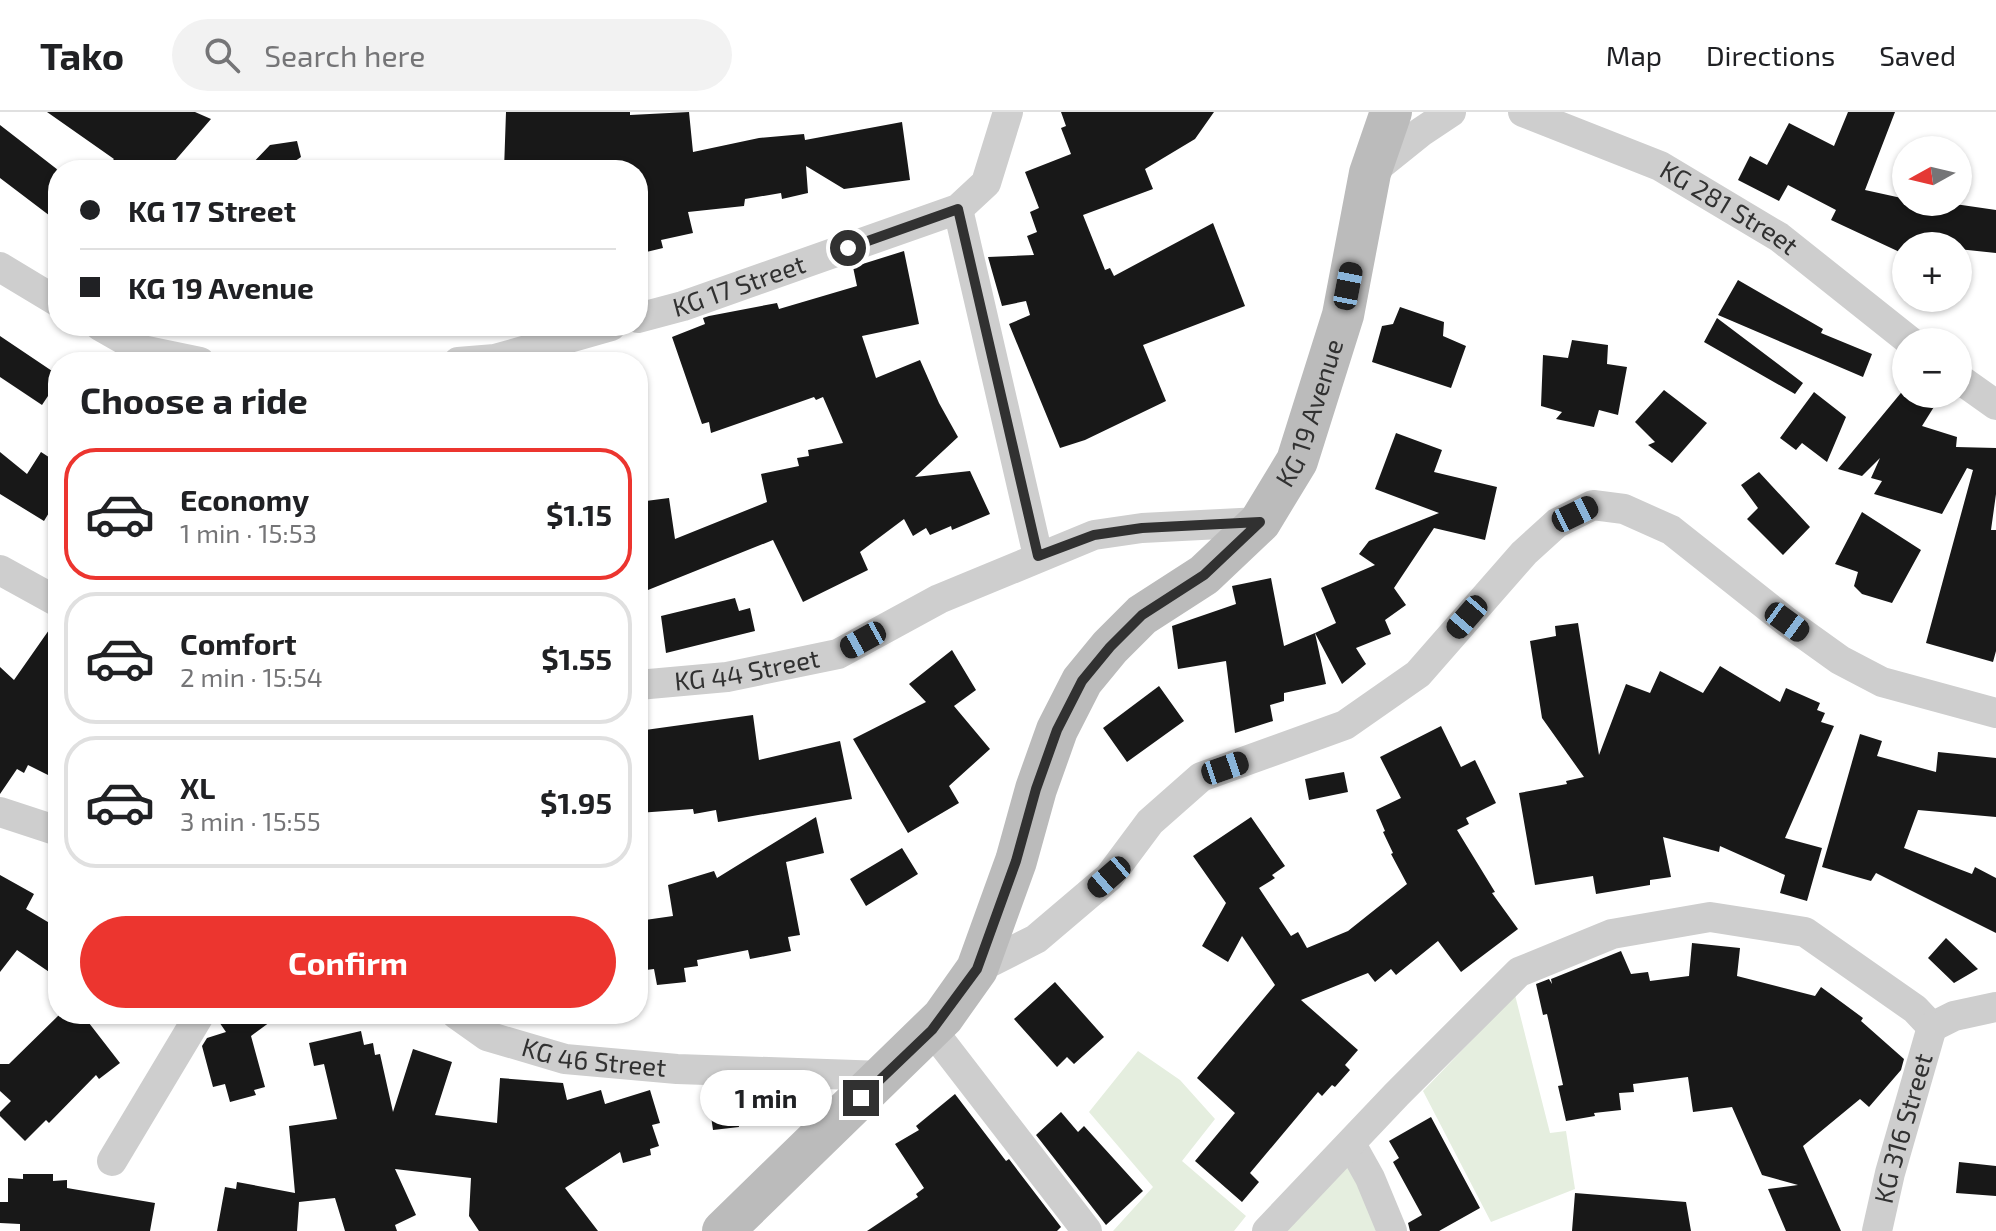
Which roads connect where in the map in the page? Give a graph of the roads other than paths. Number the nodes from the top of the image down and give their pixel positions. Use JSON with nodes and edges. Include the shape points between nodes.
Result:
{"nodes":[{"id":1,"x":1008,"y":112,"type":"edge"},
{"id":2,"x":1391,"y":112,"type":"edge"},
{"id":3,"x":1451,"y":112,"type":"edge"},
{"id":4,"x":1523,"y":112,"type":"edge"},
{"id":5,"x":1370,"y":173,"type":"junction"},
{"id":6,"x":958,"y":209,"type":"junction"},
{"id":7,"x":0,"y":267,"type":"edge"},
{"id":8,"x":48,"y":296,"type":"edge"},
{"id":9,"x":648,"y":315,"type":"edge"},
{"id":10,"x":1893,"y":328,"type":"edge"},
{"id":11,"x":118,"y":336,"type":"edge"},
{"id":12,"x":576,"y":336,"type":"edge"},
{"id":13,"x":152,"y":352,"type":"edge"},
{"id":14,"x":520,"y":352,"type":"edge"},
{"id":15,"x":1972,"y":388,"type":"edge"},
{"id":16,"x":1996,"y":405,"type":"edge"},
{"id":17,"x":1260,"y":522,"type":"junction"},
{"id":18,"x":1038,"y":556,"type":"junction"},
{"id":19,"x":0,"y":570,"type":"edge"},
{"id":20,"x":48,"y":596,"type":"edge"},
{"id":21,"x":648,"y":684,"type":"edge"},
{"id":22,"x":1996,"y":713,"type":"edge"},
{"id":23,"x":0,"y":812,"type":"edge"},
{"id":24,"x":48,"y":828,"type":"edge"},
{"id":25,"x":977,"y":969,"type":"junction"},
{"id":26,"x":1996,"y":1007,"type":"edge"},
{"id":27,"x":194,"y":1024,"type":"edge"},
{"id":28,"x":470,"y":1024,"type":"edge"},
{"id":29,"x":1932,"y":1027,"type":"junction"},
{"id":30,"x":932,"y":1030,"type":"junction"},
{"id":31,"x":884,"y":1076,"type":"junction"},
{"id":32,"x":1351,"y":1144,"type":"junction"},
{"id":33,"x":112,"y":1161,"type":"dead end"},
{"id":34,"x":723,"y":1231,"type":"edge"},
{"id":35,"x":1087,"y":1231,"type":"edge"},
{"id":36,"x":1267,"y":1231,"type":"edge"},
{"id":37,"x":1392,"y":1231,"type":"edge"},
{"id":38,"x":1877,"y":1231,"type":"edge"}],
"edges":[{"from":1,"to":6,"type":"street","name":"KG 17 Street","via":[[986,183]]},
{"from":2,"to":5,"type":"main road","name":"KG 19 Avenue"},
{"from":3,"to":5,"type":"street"},
{"from":4,"to":10,"type":"street","name":"KG 281 Street","via":[[1660,166],[1779,237]]},
{"from":5,"to":17,"type":"main road","name":"KG 19 Avenue","via":[[1343,315],[1297,461]]},
{"from":6,"to":9,"type":"street","name":"KG 17 Street"},
{"from":6,"to":18,"type":"street"},
{"from":7,"to":8,"type":"street"},
{"from":11,"to":13,"type":"street"},
{"from":12,"to":14,"type":"street"},
{"from":15,"to":16,"type":"street"},
{"from":17,"to":18,"type":"street","name":"KG 44 Street","via":[[1094,535]]},
{"from":17,"to":25,"type":"main road","name":"KG 19 Avenue","via":[[1204,575],[1142,615],[1082,681],[1052,744]]},
{"from":18,"to":21,"type":"street","name":"KG 44 Street","via":[[939,599],[838,654],[727,677]]},
{"from":19,"to":20,"type":"street"},
{"from":22,"to":25,"type":"street","via":[[1882,682],[1787,622],[1671,530],[1624,509],[1593,505],[1557,523],[1524,553],[1418,674],[1345,725],[1201,777],[1150,822],[1109,877],[1085,898],[1036,939]]},
{"from":23,"to":24,"type":"street"},
{"from":25,"to":30,"type":"main road","name":"KG 19 Avenue"},
{"from":26,"to":29,"type":"street"},
{"from":27,"to":33,"type":"street"},
{"from":28,"to":31,"type":"street","name":"KG 46 Street","via":[[487,1036],[565,1059],[677,1069]]},
{"from":29,"to":32,"type":"street","via":[[1915,1009],[1805,932],[1710,917],[1612,934],[1519,972]]},
{"from":29,"to":38,"type":"street","name":"KG 316 Street"},
{"from":30,"to":31,"type":"main road","name":"KG 19 Avenue"},
{"from":30,"to":35,"type":"street"},
{"from":31,"to":34,"type":"main road","name":"KG 19 Avenue"},
{"from":32,"to":36,"type":"street"},
{"from":32,"to":37,"type":"street"}]}
